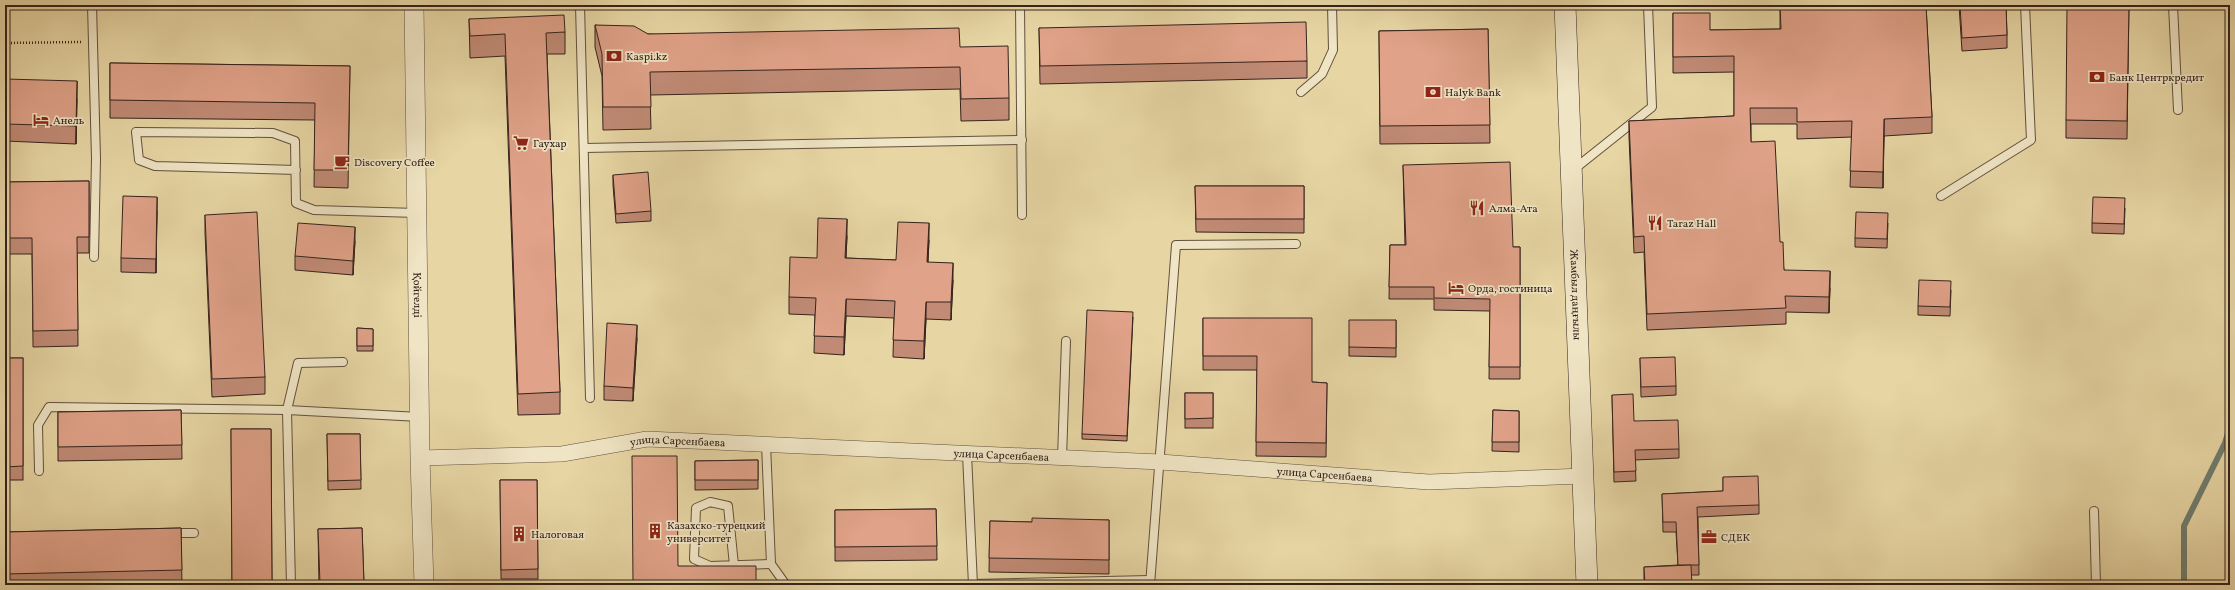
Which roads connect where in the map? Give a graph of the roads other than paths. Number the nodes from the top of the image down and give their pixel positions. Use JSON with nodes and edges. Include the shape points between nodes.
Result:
{"nodes":[{"id":1,"x":92,"y":5,"type":"edge"},
{"id":2,"x":414,"y":5,"type":"edge"},
{"id":3,"x":580,"y":5,"type":"edge"},
{"id":4,"x":1020,"y":5,"type":"edge"},
{"id":5,"x":1332,"y":5,"type":"edge"},
{"id":6,"x":1565,"y":5,"type":"edge"},
{"id":7,"x":1648,"y":5,"type":"edge"},
{"id":8,"x":2025,"y":5,"type":"edge"},
{"id":9,"x":2173,"y":5,"type":"edge"},
{"id":10,"x":1302,"y":92,"type":"dead end"},
{"id":11,"x":2178,"y":110,"type":"dead end"},
{"id":12,"x":1022,"y":140,"type":"junction"},
{"id":13,"x":584,"y":148,"type":"junction"},
{"id":14,"x":296,"y":170,"type":"junction"},
{"id":15,"x":1571,"y":172,"type":"junction"},
{"id":16,"x":1941,"y":196,"type":"dead end"},
{"id":17,"x":417,"y":213,"type":"junction"},
{"id":18,"x":1022,"y":215,"type":"dead end"},
{"id":19,"x":1296,"y":244,"type":"dead end"},
{"id":20,"x":94,"y":257,"type":"dead end"},
{"id":21,"x":1066,"y":341,"type":"dead end"},
{"id":22,"x":343,"y":362,"type":"dead end"},
{"id":23,"x":590,"y":398,"type":"dead end"},
{"id":24,"x":287,"y":410,"type":"junction"},
{"id":25,"x":420,"y":417,"type":"junction"},
{"id":26,"x":766,"y":444,"type":"junction"},
{"id":27,"x":967,"y":454,"type":"junction"},
{"id":28,"x":420,"y":458,"type":"junction"},
{"id":29,"x":1062,"y":458,"type":"junction"},
{"id":30,"x":1160,"y":462,"type":"junction"},
{"id":31,"x":39,"y":471,"type":"dead end"},
{"id":32,"x":1583,"y":476,"type":"junction"},
{"id":33,"x":2094,"y":511,"type":"dead end"},
{"id":34,"x":194,"y":533,"type":"dead end"},
{"id":35,"x":162,"y":534,"type":"edge"},
{"id":36,"x":771,"y":564,"type":"junction"},
{"id":37,"x":734,"y":565,"type":"junction"},
{"id":38,"x":1150,"y":583,"type":"edge"},
{"id":39,"x":291,"y":585,"type":"edge"},
{"id":40,"x":424,"y":585,"type":"edge"},
{"id":41,"x":786,"y":585,"type":"edge"},
{"id":42,"x":973,"y":585,"type":"edge"},
{"id":43,"x":1587,"y":585,"type":"edge"},
{"id":44,"x":2096,"y":585,"type":"edge"}],
"edges":[{"from":1,"to":20,"type":"lane","via":[[96,159]]},
{"from":2,"to":17,"type":"street","name":"Қойгелді"},
{"from":3,"to":13,"type":"lane"},
{"from":4,"to":12,"type":"lane"},
{"from":5,"to":10,"type":"lane","via":[[1333,50],[1322,74]]},
{"from":6,"to":15,"type":"main road","name":"Жамбыл даңғылы"},
{"from":7,"to":15,"type":"lane","via":[[1652,107]]},
{"from":8,"to":16,"type":"lane","via":[[2031,140]]},
{"from":9,"to":11,"type":"lane"},
{"from":12,"to":13,"type":"lane"},
{"from":12,"to":18,"type":"lane"},
{"from":13,"to":23,"type":"lane"},
{"from":14,"to":14,"type":"lane","via":[[295,141],[272,133],[136,132],[139,160],[155,166]]},
{"from":14,"to":17,"type":"lane","via":[[296,203],[314,210]]},
{"from":15,"to":32,"type":"main road","name":"Жамбыл даңғылы"},
{"from":17,"to":25,"type":"street","name":"Қойгелді"},
{"from":19,"to":30,"type":"lane","via":[[1176,245]]},
{"from":21,"to":29,"type":"lane"},
{"from":22,"to":24,"type":"lane","via":[[298,363]]},
{"from":24,"to":25,"type":"lane"},
{"from":24,"to":31,"type":"lane","via":[[49,407],[38,426]]},
{"from":24,"to":39,"type":"lane"},
{"from":25,"to":28,"type":"street","name":"Қойгелді"},
{"from":26,"to":27,"type":"street","name":"улица Сарсенбаева"},
{"from":26,"to":28,"type":"street","name":"улица Сарсенбаева","via":[[647,439],[562,454]]},
{"from":26,"to":36,"type":"lane"},
{"from":27,"to":29,"type":"street","name":"улица Сарсенбаева"},
{"from":27,"to":42,"type":"lane"},
{"from":28,"to":40,"type":"street","name":"Қойгелді"},
{"from":29,"to":30,"type":"street","name":"улица Сарсенбаева"},
{"from":30,"to":32,"type":"street","name":"улица Сарсенбаева","via":[[1429,482]]},
{"from":30,"to":38,"type":"lane"},
{"from":32,"to":43,"type":"main road","name":"Жамбыл даңғылы"},
{"from":33,"to":44,"type":"lane"},
{"from":34,"to":35,"type":"lane"},
{"from":36,"to":37,"type":"lane"},
{"from":36,"to":41,"type":"lane"},
{"from":37,"to":37,"type":"lane","via":[[710,566],[694,559],[696,508],[710,502],[728,506]]},
{"from":38,"to":42,"type":"lane"}]}
